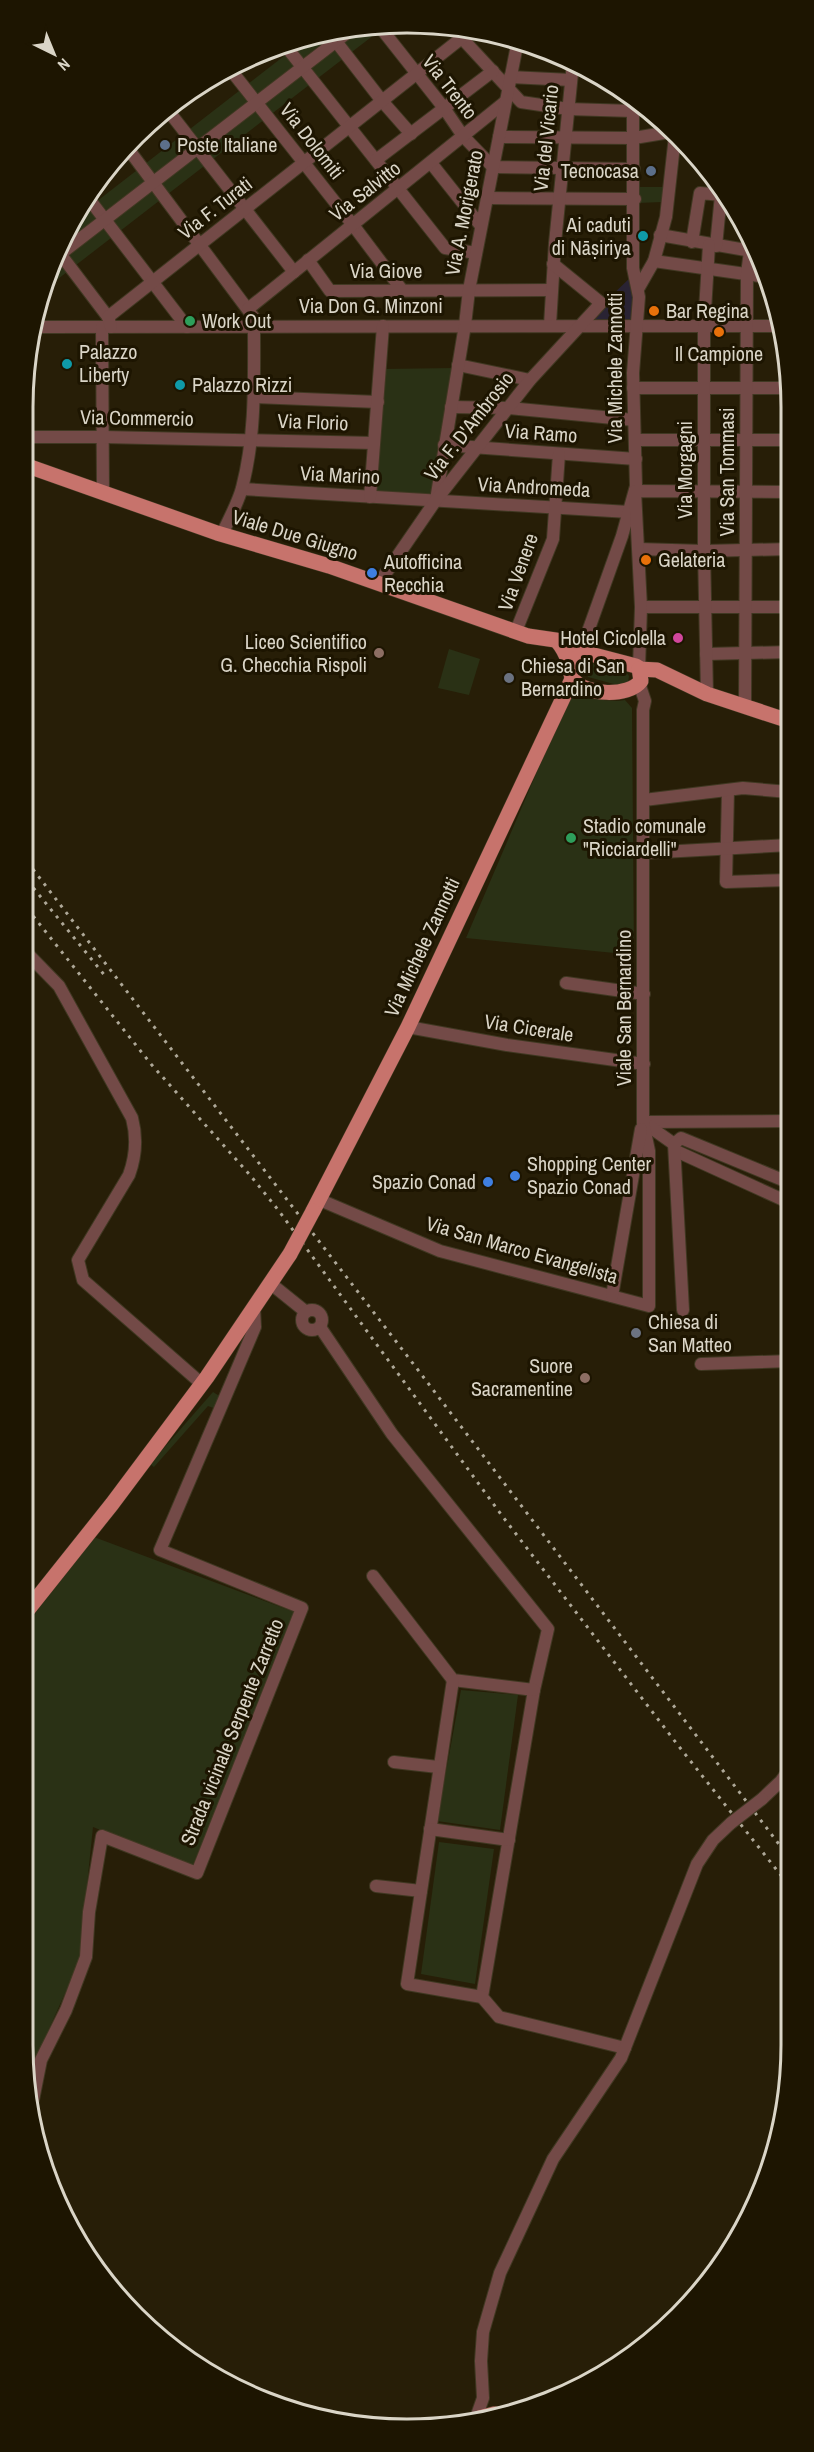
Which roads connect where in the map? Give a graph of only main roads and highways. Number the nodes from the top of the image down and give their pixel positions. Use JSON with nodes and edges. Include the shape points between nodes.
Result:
{"nodes":[{"id":1,"x":33,"y":468,"type":"edge"},
{"id":2,"x":557,"y":641,"type":"junction"},
{"id":3,"x":584,"y":654,"type":"junction"},
{"id":4,"x":571,"y":674,"type":"junction"},
{"id":5,"x":637,"y":678,"type":"junction"},
{"id":6,"x":586,"y":688,"type":"junction"},
{"id":7,"x":563,"y":699,"type":"junction"},
{"id":8,"x":781,"y":718,"type":"edge"},
{"id":9,"x":33,"y":1603,"type":"edge"}],
"edges":[{"from":1,"to":2,"type":"main road","name":"Viale Due Giugno","via":[[528,636]]},
{"from":2,"to":3,"type":"main road","name":"Viale Due Giugno","via":[[569,642]]},
{"from":2,"to":4,"type":"main road"},
{"from":3,"to":4,"type":"main road","name":"Via Michele Zannotti","via":[[574,658]]},
{"from":3,"to":5,"type":"main road","name":"Viale Due Giugno","via":[[622,661]]},
{"from":4,"to":6,"type":"main road"},
{"from":4,"to":7,"type":"main road","name":"Via Michele Zannotti"},
{"from":5,"to":6,"type":"main road","via":[[608,693]]},
{"from":5,"to":8,"type":"main road","via":[[657,670],[707,694]]},
{"from":6,"to":7,"type":"main road"},
{"from":7,"to":9,"type":"main road","name":"Via Michele Zannotti","bridge":true,"via":[[408,1027],[290,1254],[202,1384]]}]}
